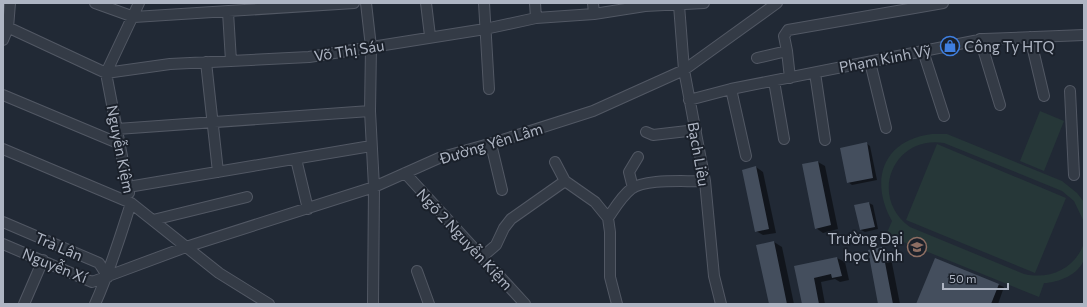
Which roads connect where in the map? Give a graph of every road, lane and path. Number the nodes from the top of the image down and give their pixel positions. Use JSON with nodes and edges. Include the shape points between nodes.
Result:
{"nodes":[{"id":1,"x":10,"y":3,"type":"edge"},
{"id":2,"x":95,"y":3,"type":"edge"},
{"id":3,"x":139,"y":3,"type":"edge"},
{"id":4,"x":354,"y":3,"type":"edge"},
{"id":5,"x":366,"y":3,"type":"edge"},
{"id":6,"x":426,"y":3,"type":"edge"},
{"id":7,"x":484,"y":3,"type":"edge"},
{"id":8,"x":535,"y":3,"type":"edge"},
{"id":9,"x":593,"y":3,"type":"edge"},
{"id":10,"x":704,"y":3,"type":"edge"},
{"id":11,"x":777,"y":3,"type":"edge"},
{"id":12,"x":943,"y":3,"type":"edge"},
{"id":13,"x":645,"y":4,"type":"edge"},
{"id":14,"x":685,"y":4,"type":"edge"},
{"id":15,"x":228,"y":12,"type":"junction"},
{"id":16,"x":594,"y":14,"type":"junction"},
{"id":17,"x":134,"y":17,"type":"junction"},
{"id":18,"x":536,"y":18,"type":"junction"},
{"id":19,"x":6,"y":26,"type":"edge"},
{"id":20,"x":486,"y":28,"type":"junction"},
{"id":21,"x":1084,"y":34,"type":"edge"},
{"id":22,"x":430,"y":36,"type":"junction"},
{"id":23,"x":1030,"y":37,"type":"junction"},
{"id":24,"x":3,"y":40,"type":"edge"},
{"id":25,"x":980,"y":40,"type":"junction"},
{"id":26,"x":370,"y":47,"type":"junction"},
{"id":27,"x":787,"y":51,"type":"junction"},
{"id":28,"x":923,"y":51,"type":"junction"},
{"id":29,"x":757,"y":58,"type":"dead end"},
{"id":30,"x":231,"y":61,"type":"junction"},
{"id":31,"x":206,"y":62,"type":"junction"},
{"id":32,"x":870,"y":62,"type":"junction"},
{"id":33,"x":684,"y":70,"type":"junction"},
{"id":34,"x":106,"y":73,"type":"junction"},
{"id":35,"x":815,"y":73,"type":"junction"},
{"id":36,"x":790,"y":78,"type":"junction"},
{"id":37,"x":774,"y":81,"type":"junction"},
{"id":38,"x":489,"y":89,"type":"dead end"},
{"id":39,"x":731,"y":89,"type":"junction"},
{"id":40,"x":1070,"y":91,"type":"dead end"},
{"id":41,"x":3,"y":96,"type":"edge"},
{"id":42,"x":1044,"y":96,"type":"dead end"},
{"id":43,"x":689,"y":100,"type":"junction"},
{"id":44,"x":1000,"y":105,"type":"dead end"},
{"id":45,"x":370,"y":111,"type":"junction"},
{"id":46,"x":944,"y":116,"type":"dead end"},
{"id":47,"x":212,"y":122,"type":"junction"},
{"id":48,"x":886,"y":128,"type":"dead end"},
{"id":49,"x":117,"y":129,"type":"junction"},
{"id":50,"x":696,"y":130,"type":"junction"},
{"id":51,"x":646,"y":132,"type":"dead end"},
{"id":52,"x":784,"y":139,"type":"dead end"},
{"id":53,"x":825,"y":140,"type":"dead end"},
{"id":54,"x":120,"y":144,"type":"junction"},
{"id":55,"x":491,"y":144,"type":"junction"},
{"id":56,"x":371,"y":146,"type":"junction"},
{"id":57,"x":3,"y":149,"type":"edge"},
{"id":58,"x":746,"y":156,"type":"dead end"},
{"id":59,"x":638,"y":157,"type":"dead end"},
{"id":60,"x":296,"y":159,"type":"junction"},
{"id":61,"x":554,"y":162,"type":"dead end"},
{"id":62,"x":218,"y":172,"type":"junction"},
{"id":63,"x":405,"y":173,"type":"junction"},
{"id":64,"x":1074,"y":175,"type":"dead end"},
{"id":65,"x":565,"y":180,"type":"junction"},
{"id":66,"x":705,"y":181,"type":"junction"},
{"id":67,"x":128,"y":187,"type":"junction"},
{"id":68,"x":374,"y":187,"type":"junction"},
{"id":69,"x":633,"y":188,"type":"junction"},
{"id":70,"x":502,"y":190,"type":"dead end"},
{"id":71,"x":247,"y":196,"type":"dead end"},
{"id":72,"x":131,"y":203,"type":"junction"},
{"id":73,"x":308,"y":209,"type":"junction"},
{"id":74,"x":608,"y":218,"type":"junction"},
{"id":75,"x":153,"y":220,"type":"junction"},
{"id":76,"x":3,"y":222,"type":"edge"},
{"id":77,"x":3,"y":244,"type":"edge"},
{"id":78,"x":186,"y":247,"type":"junction"},
{"id":79,"x":482,"y":257,"type":"junction"},
{"id":80,"x":43,"y":260,"type":"junction"},
{"id":81,"x":417,"y":271,"type":"dead end"},
{"id":82,"x":108,"y":277,"type":"junction"},
{"id":83,"x":24,"y":304,"type":"edge"},
{"id":84,"x":95,"y":304,"type":"edge"},
{"id":85,"x":269,"y":304,"type":"edge"},
{"id":86,"x":373,"y":304,"type":"edge"},
{"id":87,"x":429,"y":304,"type":"edge"},
{"id":88,"x":525,"y":304,"type":"edge"},
{"id":89,"x":617,"y":304,"type":"edge"},
{"id":90,"x":721,"y":304,"type":"edge"}],
"edges":[{"from":1,"to":19,"type":"street"},
{"from":2,"to":17,"type":"street"},
{"from":3,"to":17,"type":"street"},
{"from":4,"to":15,"type":"street"},
{"from":5,"to":26,"type":"street"},
{"from":6,"to":22,"type":"street"},
{"from":7,"to":20,"type":"street"},
{"from":8,"to":18,"type":"street"},
{"from":9,"to":16,"type":"street"},
{"from":10,"to":14,"type":"street","name":"Võ Thị Sáu"},
{"from":11,"to":33,"type":"street","name":"Đường Yên Lâm"},
{"from":12,"to":27,"type":"street","via":[[788,30],[784,36]]},
{"from":13,"to":14,"type":"street","name":"Võ Thị Sáu"},
{"from":13,"to":16,"type":"street","name":"Võ Thị Sáu"},
{"from":14,"to":33,"type":"street","name":"Bạch Liêu"},
{"from":15,"to":17,"type":"street"},
{"from":15,"to":30,"type":"street"},
{"from":16,"to":18,"type":"street","name":"Võ Thị Sáu"},
{"from":17,"to":34,"type":"street"},
{"from":18,"to":20,"type":"street","name":"Võ Thị Sáu"},
{"from":19,"to":24,"type":"street"},
{"from":19,"to":34,"type":"street"},
{"from":20,"to":22,"type":"street","name":"Võ Thị Sáu"},
{"from":20,"to":38,"type":"street"},
{"from":21,"to":23,"type":"street","name":"Phạm Kinh Vỹ"},
{"from":22,"to":26,"type":"street","name":"Võ Thị Sáu"},
{"from":23,"to":25,"type":"street","name":"Phạm Kinh Vỹ"},
{"from":23,"to":42,"type":"street"},
{"from":25,"to":28,"type":"street","name":"Phạm Kinh Vỹ"},
{"from":25,"to":44,"type":"street"},
{"from":26,"to":30,"type":"street","name":"Võ Thị Sáu","via":[[309,57]]},
{"from":26,"to":45,"type":"street"},
{"from":27,"to":29,"type":"street"},
{"from":27,"to":36,"type":"street"},
{"from":28,"to":32,"type":"street","name":"Phạm Kinh Vỹ"},
{"from":28,"to":46,"type":"street"},
{"from":30,"to":31,"type":"street","name":"Võ Thị Sáu"},
{"from":31,"to":34,"type":"street","name":"Võ Thị Sáu"},
{"from":31,"to":47,"type":"street"},
{"from":32,"to":35,"type":"street","name":"Phạm Kinh Vỹ"},
{"from":32,"to":48,"type":"street"},
{"from":33,"to":43,"type":"street","name":"Bạch Liêu"},
{"from":33,"to":55,"type":"street","name":"Đường Yên Lâm","via":[[593,111]]},
{"from":34,"to":49,"type":"street","name":"Nguyễn Kiệm"},
{"from":35,"to":36,"type":"street","name":"Phạm Kinh Vỹ"},
{"from":35,"to":53,"type":"street"},
{"from":36,"to":37,"type":"street","name":"Phạm Kinh Vỹ"},
{"from":37,"to":39,"type":"street","name":"Phạm Kinh Vỹ"},
{"from":37,"to":52,"type":"street"},
{"from":39,"to":43,"type":"street","name":"Phạm Kinh Vỹ"},
{"from":39,"to":58,"type":"street"},
{"from":40,"to":64,"type":"street"},
{"from":41,"to":54,"type":"street"},
{"from":43,"to":50,"type":"street","name":"Bạch Liêu"},
{"from":45,"to":47,"type":"street"},
{"from":45,"to":56,"type":"street"},
{"from":47,"to":49,"type":"street"},
{"from":47,"to":62,"type":"street"},
{"from":49,"to":54,"type":"street","name":"Nguyễn Kiệm"},
{"from":50,"to":51,"type":"street","via":[[653,135]]},
{"from":50,"to":66,"type":"street","name":"Bạch Liêu"},
{"from":54,"to":67,"type":"street","name":"Nguyễn Kiệm"},
{"from":55,"to":63,"type":"street","name":"Đường Yên Lâm","via":[[439,158]]},
{"from":55,"to":70,"type":"street"},
{"from":56,"to":60,"type":"street"},
{"from":56,"to":68,"type":"street"},
{"from":57,"to":72,"type":"street"},
{"from":59,"to":69,"type":"street","via":[[629,172]]},
{"from":60,"to":62,"type":"street"},
{"from":60,"to":73,"type":"street"},
{"from":61,"to":65,"type":"street"},
{"from":62,"to":67,"type":"street"},
{"from":63,"to":68,"type":"street","name":"Đường Yên Lâm"},
{"from":63,"to":79,"type":"street","name":"Ngõ 2 Nguyễn Kiệm"},
{"from":65,"to":74,"type":"street","via":[[595,202]]},
{"from":65,"to":79,"type":"street","via":[[511,219],[496,245]]},
{"from":66,"to":69,"type":"street","via":[[645,184]]},
{"from":66,"to":90,"type":"street","name":"Bạch Liêu","via":[[714,276]]},
{"from":67,"to":72,"type":"street","name":"Nguyễn Kiệm"},
{"from":68,"to":73,"type":"street","name":"Đường Yên Lâm"},
{"from":68,"to":86,"type":"street"},
{"from":69,"to":74,"type":"street","via":[[624,195]]},
{"from":71,"to":75,"type":"street"},
{"from":72,"to":75,"type":"street","name":"Nguyễn Kiệm"},
{"from":72,"to":82,"type":"street","via":[[110,263]]},
{"from":73,"to":78,"type":"street","name":"Đường Yên Lâm"},
{"from":74,"to":89,"type":"street","via":[[610,277]]},
{"from":75,"to":78,"type":"street","name":"Nguyễn Kiệm"},
{"from":76,"to":82,"type":"street","name":"Trà Lân","via":[[99,263]]},
{"from":77,"to":80,"type":"street","name":"Nguyễn Xí"},
{"from":78,"to":82,"type":"street","name":"Nguyễn Xí"},
{"from":78,"to":85,"type":"street","name":"Nguyễn Kiệm","via":[[219,273]]},
{"from":79,"to":88,"type":"street","name":"Ngõ 2 Nguyễn Kiệm"},
{"from":80,"to":82,"type":"street","name":"Nguyễn Xí","via":[[92,282]]},
{"from":80,"to":83,"type":"street"},
{"from":81,"to":87,"type":"street"},
{"from":82,"to":84,"type":"street"}]}
